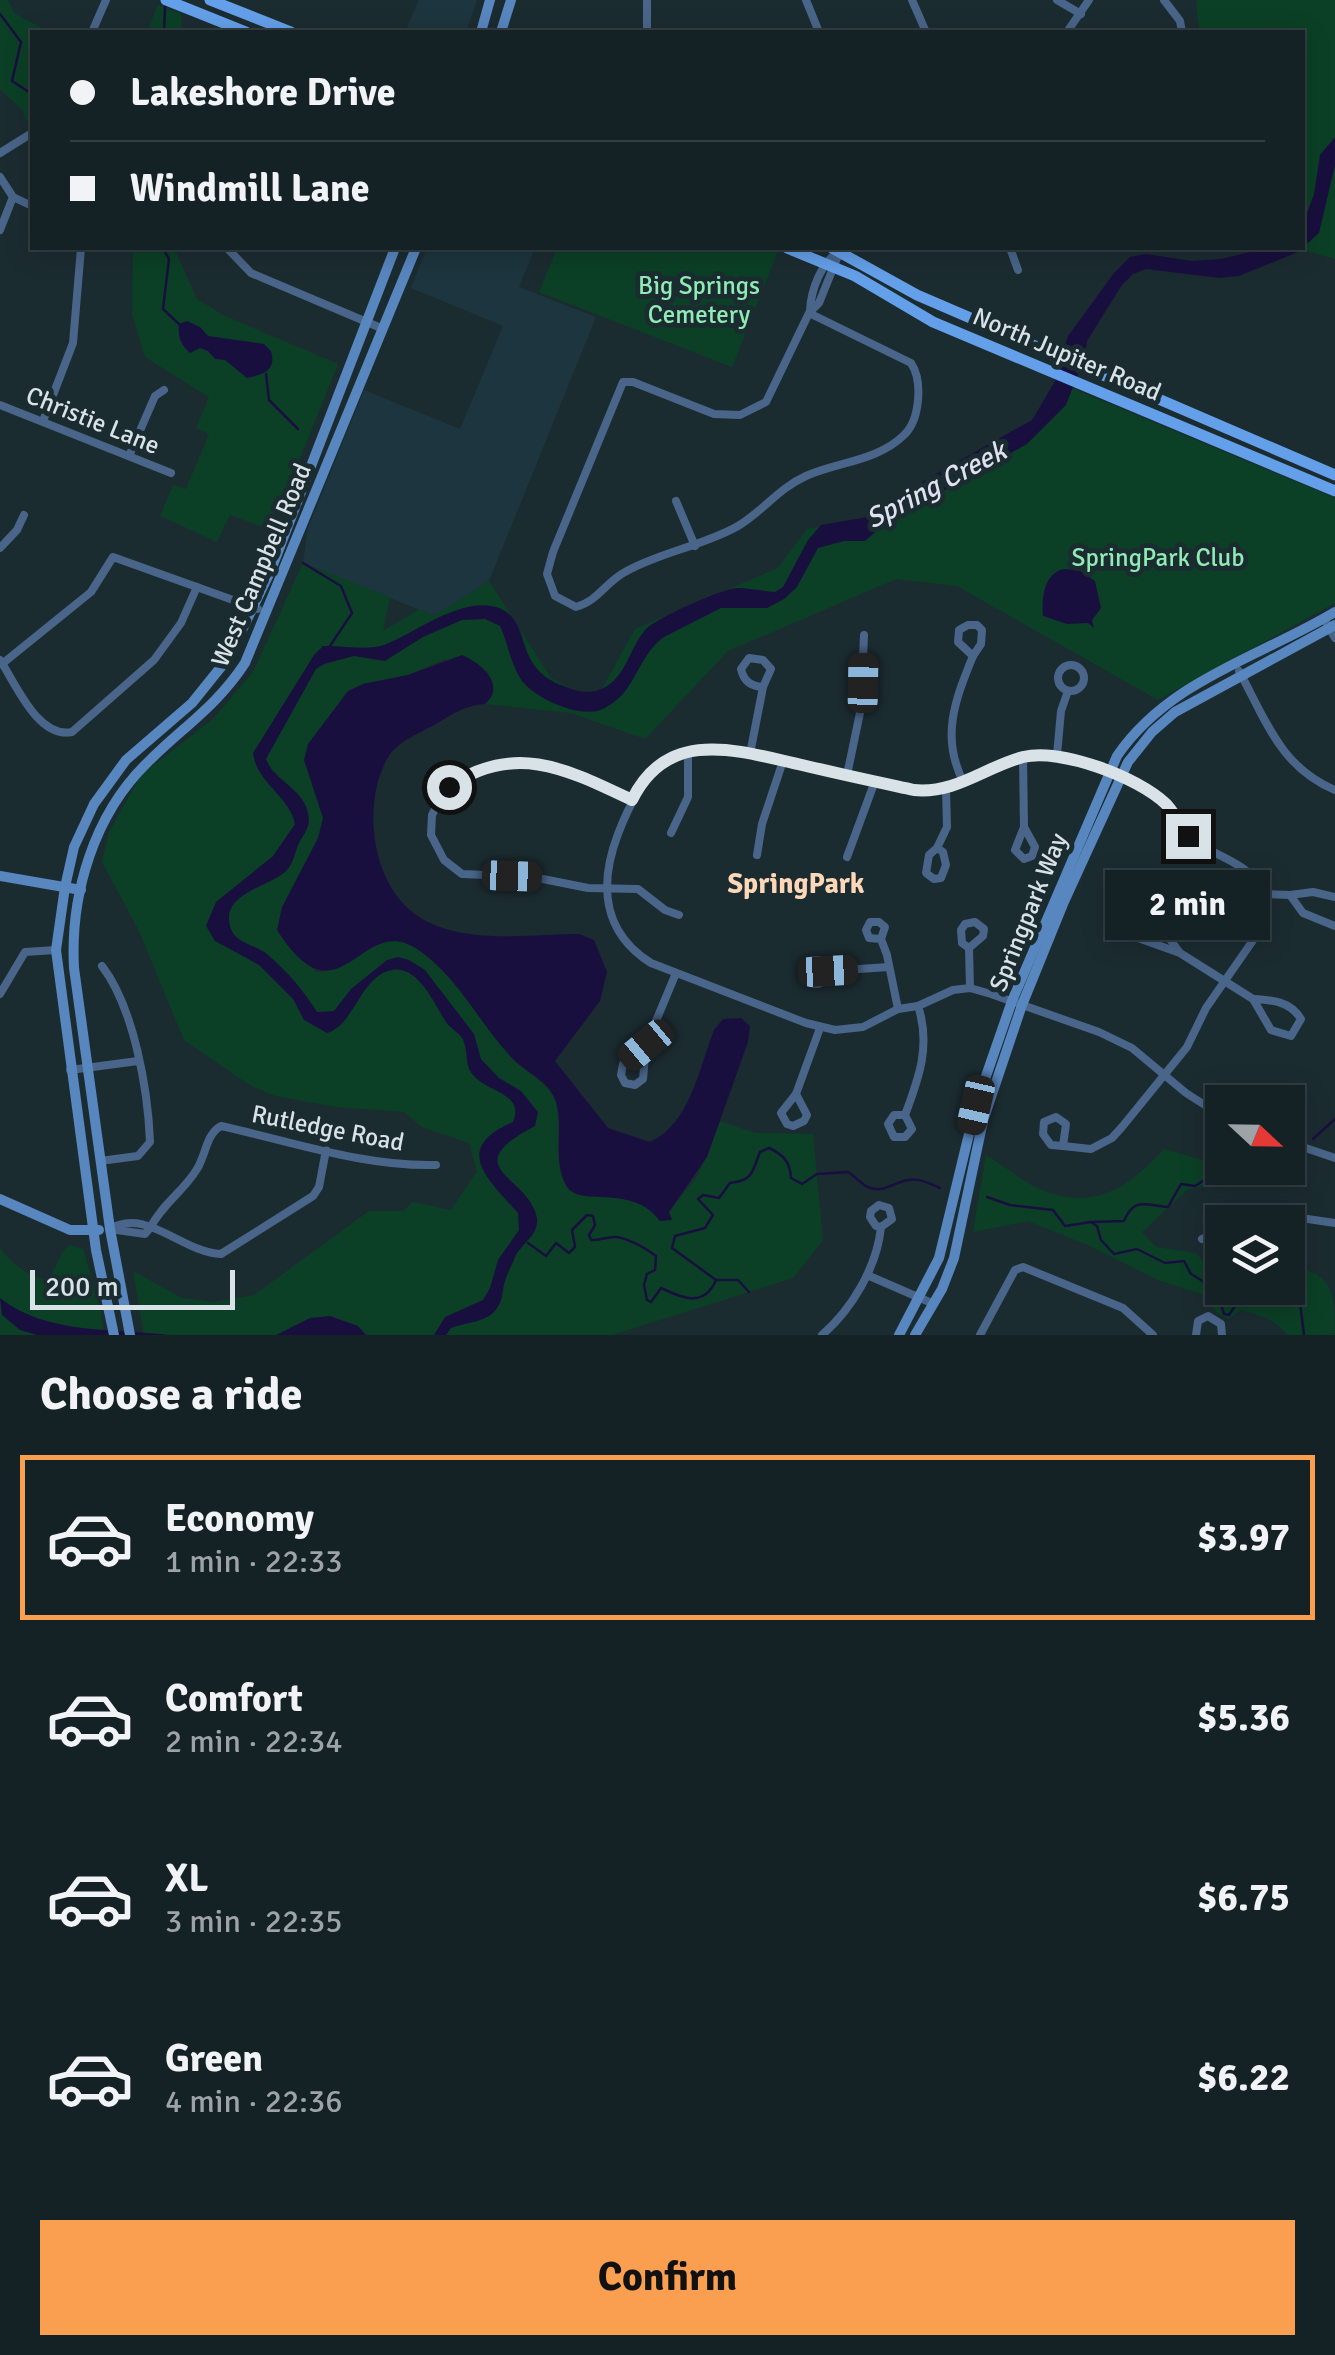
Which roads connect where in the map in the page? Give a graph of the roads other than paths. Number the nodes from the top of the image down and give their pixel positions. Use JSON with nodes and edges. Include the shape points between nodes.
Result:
{"nodes":[{"id":1,"x":106,"y":0,"type":"edge"},
{"id":2,"x":210,"y":0,"type":"edge"},
{"id":3,"x":490,"y":0,"type":"edge"},
{"id":4,"x":511,"y":0,"type":"edge"},
{"id":5,"x":647,"y":0,"type":"edge"},
{"id":6,"x":806,"y":0,"type":"edge"},
{"id":7,"x":912,"y":0,"type":"edge"},
{"id":8,"x":1057,"y":0,"type":"edge"},
{"id":9,"x":1089,"y":0,"type":"edge"},
{"id":10,"x":1164,"y":0,"type":"edge"},
{"id":11,"x":171,"y":1,"type":"edge"},
{"id":12,"x":1081,"y":14,"type":"junction"},
{"id":13,"x":264,"y":28,"type":"edge"},
{"id":14,"x":93,"y":30,"type":"edge"},
{"id":15,"x":241,"y":30,"type":"edge"},
{"id":16,"x":482,"y":30,"type":"edge"},
{"id":17,"x":501,"y":30,"type":"edge"},
{"id":18,"x":647,"y":30,"type":"edge"},
{"id":19,"x":819,"y":30,"type":"edge"},
{"id":20,"x":925,"y":30,"type":"edge"},
{"id":21,"x":1069,"y":30,"type":"edge"},
{"id":22,"x":1182,"y":30,"type":"edge"},
{"id":23,"x":30,"y":134,"type":"edge"},
{"id":24,"x":0,"y":152,"type":"edge"},
{"id":25,"x":0,"y":177,"type":"edge"},
{"id":26,"x":13,"y":197,"type":"junction"},
{"id":27,"x":30,"y":205,"type":"edge"},
{"id":28,"x":0,"y":230,"type":"edge"},
{"id":29,"x":81,"y":250,"type":"edge"},
{"id":30,"x":229,"y":250,"type":"edge"},
{"id":31,"x":394,"y":250,"type":"edge"},
{"id":32,"x":415,"y":250,"type":"edge"},
{"id":33,"x":792,"y":250,"type":"edge"},
{"id":34,"x":837,"y":250,"type":"edge"},
{"id":35,"x":840,"y":250,"type":"edge"},
{"id":36,"x":1011,"y":250,"type":"edge"},
{"id":37,"x":830,"y":264,"type":"junction"},
{"id":38,"x":1018,"y":270,"type":"dead end"},
{"id":39,"x":810,"y":314,"type":"junction"},
{"id":40,"x":366,"y":323,"type":"junction"},
{"id":41,"x":381,"y":328,"type":"junction"},
{"id":42,"x":164,"y":390,"type":"dead end"},
{"id":43,"x":0,"y":405,"type":"edge"},
{"id":44,"x":332,"y":415,"type":"junction"},
{"id":45,"x":344,"y":420,"type":"junction"},
{"id":46,"x":43,"y":421,"type":"junction"},
{"id":47,"x":1246,"y":438,"type":"junction"},
{"id":48,"x":1240,"y":451,"type":"junction"},
{"id":49,"x":130,"y":456,"type":"junction"},
{"id":50,"x":171,"y":473,"type":"dead end"},
{"id":51,"x":1335,"y":475,"type":"edge"},
{"id":52,"x":1335,"y":491,"type":"edge"},
{"id":53,"x":676,"y":501,"type":"dead end"},
{"id":54,"x":24,"y":515,"type":"dead end"},
{"id":55,"x":694,"y":546,"type":"junction"},
{"id":56,"x":0,"y":548,"type":"edge"},
{"id":57,"x":196,"y":587,"type":"junction"},
{"id":58,"x":254,"y":608,"type":"junction"},
{"id":59,"x":576,"y":608,"type":"junction"},
{"id":60,"x":268,"y":612,"type":"junction"},
{"id":61,"x":1335,"y":612,"type":"edge"},
{"id":62,"x":576,"y":620,"type":"dead end"},
{"id":63,"x":1331,"y":628,"type":"edge"},
{"id":64,"x":864,"y":636,"type":"dead end"},
{"id":65,"x":972,"y":656,"type":"dead end"},
{"id":66,"x":1,"y":662,"type":"edge"},
{"id":67,"x":1238,"y":668,"type":"junction"},
{"id":68,"x":763,"y":687,"type":"dead end"},
{"id":69,"x":1068,"y":691,"type":"dead end"},
{"id":70,"x":688,"y":752,"type":"junction"},
{"id":71,"x":750,"y":754,"type":"junction"},
{"id":72,"x":1057,"y":755,"type":"junction"},
{"id":73,"x":1022,"y":758,"type":"junction"},
{"id":74,"x":783,"y":761,"type":"junction"},
{"id":75,"x":847,"y":775,"type":"junction"},
{"id":76,"x":1114,"y":775,"type":"junction"},
{"id":77,"x":875,"y":781,"type":"junction"},
{"id":78,"x":964,"y":783,"type":"junction"},
{"id":79,"x":946,"y":789,"type":"junction"},
{"id":80,"x":1335,"y":790,"type":"edge"},
{"id":81,"x":632,"y":800,"type":"junction"},
{"id":82,"x":86,"y":821,"type":"junction"},
{"id":83,"x":1024,"y":828,"type":"dead end"},
{"id":84,"x":100,"y":830,"type":"junction"},
{"id":85,"x":672,"y":833,"type":"dead end"},
{"id":86,"x":937,"y":848,"type":"dead end"},
{"id":87,"x":758,"y":855,"type":"dead end"},
{"id":88,"x":847,"y":857,"type":"dead end"},
{"id":89,"x":0,"y":876,"type":"edge"},
{"id":90,"x":65,"y":887,"type":"junction"},
{"id":91,"x":606,"y":889,"type":"junction"},
{"id":92,"x":81,"y":890,"type":"junction"},
{"id":93,"x":1263,"y":894,"type":"junction"},
{"id":94,"x":1290,"y":894,"type":"junction"},
{"id":95,"x":1335,"y":898,"type":"edge"},
{"id":96,"x":679,"y":915,"type":"dead end"},
{"id":97,"x":1335,"y":926,"type":"edge"},
{"id":98,"x":880,"y":939,"type":"dead end"},
{"id":99,"x":969,"y":948,"type":"dead end"},
{"id":100,"x":56,"y":950,"type":"junction"},
{"id":101,"x":1180,"y":953,"type":"junction"},
{"id":102,"x":102,"y":966,"type":"dead end"},
{"id":103,"x":890,"y":968,"type":"junction"},
{"id":104,"x":828,"y":971,"type":"dead end"},
{"id":105,"x":676,"y":974,"type":"junction"},
{"id":106,"x":1225,"y":978,"type":"junction"},
{"id":107,"x":970,"y":988,"type":"junction"},
{"id":108,"x":0,"y":994,"type":"edge"},
{"id":109,"x":1253,"y":1000,"type":"junction"},
{"id":110,"x":1017,"y":1003,"type":"junction"},
{"id":111,"x":918,"y":1006,"type":"junction"},
{"id":112,"x":898,"y":1009,"type":"junction"},
{"id":113,"x":820,"y":1028,"type":"junction"},
{"id":114,"x":646,"y":1045,"type":"junction"},
{"id":115,"x":138,"y":1061,"type":"junction"},
{"id":116,"x":87,"y":1068,"type":"junction"},
{"id":117,"x":70,"y":1070,"type":"junction"},
{"id":118,"x":1165,"y":1073,"type":"junction"},
{"id":119,"x":796,"y":1094,"type":"dead end"},
{"id":120,"x":1205,"y":1106,"type":"edge"},
{"id":121,"x":905,"y":1115,"type":"dead end"},
{"id":122,"x":1063,"y":1146,"type":"dead end"},
{"id":123,"x":1305,"y":1148,"type":"edge"},
{"id":124,"x":326,"y":1150,"type":"junction"},
{"id":125,"x":1335,"y":1158,"type":"edge"},
{"id":126,"x":100,"y":1162,"type":"junction"},
{"id":127,"x":436,"y":1166,"type":"dead end"},
{"id":128,"x":0,"y":1199,"type":"edge"},
{"id":129,"x":90,"y":1210,"type":"junction"},
{"id":130,"x":1305,"y":1219,"type":"edge"},
{"id":131,"x":1335,"y":1223,"type":"edge"},
{"id":132,"x":882,"y":1227,"type":"dead end"},
{"id":133,"x":150,"y":1228,"type":"junction"},
{"id":134,"x":69,"y":1229,"type":"junction"},
{"id":135,"x":110,"y":1229,"type":"junction"},
{"id":136,"x":94,"y":1231,"type":"junction"},
{"id":137,"x":1205,"y":1237,"type":"edge"},
{"id":138,"x":1202,"y":1238,"type":"dead end"},
{"id":139,"x":96,"y":1247,"type":"junction"},
{"id":140,"x":868,"y":1275,"type":"junction"},
{"id":141,"x":920,"y":1297,"type":"junction"},
{"id":142,"x":934,"y":1304,"type":"junction"},
{"id":143,"x":114,"y":1335,"type":"edge"},
{"id":144,"x":130,"y":1335,"type":"edge"},
{"id":145,"x":822,"y":1335,"type":"edge"},
{"id":146,"x":899,"y":1335,"type":"edge"},
{"id":147,"x":915,"y":1335,"type":"edge"},
{"id":148,"x":980,"y":1335,"type":"edge"},
{"id":149,"x":1153,"y":1335,"type":"edge"},
{"id":150,"x":1196,"y":1335,"type":"edge"},
{"id":151,"x":1222,"y":1335,"type":"edge"}],
"edges":[{"from":1,"to":14,"type":"street"},
{"from":2,"to":13,"type":"main road"},
{"from":3,"to":16,"type":"main road"},
{"from":4,"to":17,"type":"main road"},
{"from":5,"to":18,"type":"street"},
{"from":6,"to":19,"type":"street"},
{"from":7,"to":20,"type":"street"},
{"from":8,"to":12,"type":"street"},
{"from":9,"to":12,"type":"street"},
{"from":10,"to":22,"type":"street"},
{"from":11,"to":15,"type":"main road"},
{"from":12,"to":21,"type":"street"},
{"from":23,"to":24,"type":"street"},
{"from":25,"to":26,"type":"street"},
{"from":26,"to":27,"type":"street"},
{"from":26,"to":28,"type":"street"},
{"from":29,"to":46,"type":"street","via":[[73,342]]},
{"from":30,"to":40,"type":"street","via":[[252,272]]},
{"from":31,"to":40,"type":"main road","name":"West Campbell Road"},
{"from":32,"to":41,"type":"main road","name":"West Campbell Road"},
{"from":33,"to":37,"type":"main road","name":"North Jupiter Road"},
{"from":34,"to":37,"type":"street"},
{"from":35,"to":47,"type":"main road","name":"North Jupiter Road","via":[[917,295]]},
{"from":36,"to":38,"type":"street"},
{"from":37,"to":39,"type":"street","via":[[810,300]]},
{"from":37,"to":48,"type":"main road","name":"North Jupiter Road","via":[[934,322]]},
{"from":39,"to":55,"type":"street","via":[[911,363],[917,377],[910,429],[874,453],[791,483],[739,525]]},
{"from":39,"to":59,"type":"street","via":[[776,386],[750,412],[714,414],[624,382],[547,574],[555,596]]},
{"from":40,"to":41,"type":"street"},
{"from":40,"to":44,"type":"main road","name":"West Campbell Road"},
{"from":41,"to":45,"type":"main road","name":"West Campbell Road"},
{"from":42,"to":49,"type":"street","via":[[155,396]]},
{"from":43,"to":46,"type":"street","name":"Christie Lane"},
{"from":44,"to":45,"type":"main road"},
{"from":44,"to":58,"type":"main road","name":"West Campbell Road"},
{"from":45,"to":60,"type":"main road","name":"West Campbell Road"},
{"from":46,"to":49,"type":"street","name":"Christie Lane"},
{"from":47,"to":48,"type":"main road"},
{"from":47,"to":51,"type":"main road","name":"North Jupiter Road"},
{"from":48,"to":52,"type":"main road","name":"North Jupiter Road"},
{"from":49,"to":50,"type":"street","name":"Christie Lane"},
{"from":53,"to":55,"type":"street"},
{"from":54,"to":56,"type":"street"},
{"from":55,"to":59,"type":"street","via":[[636,566]]},
{"from":57,"to":58,"type":"street"},
{"from":57,"to":66,"type":"street","via":[[113,557],[92,592]]},
{"from":57,"to":66,"type":"street","via":[[154,660],[72,732],[54,732],[42,723]]},
{"from":58,"to":60,"type":"street"},
{"from":58,"to":82,"type":"main road","name":"West Campbell Road","via":[[211,683],[126,760]]},
{"from":59,"to":62,"type":"street"},
{"from":60,"to":84,"type":"main road","name":"West Campbell Road","via":[[229,688],[139,771]]},
{"from":61,"to":63,"type":"main road","name":"Springpark Way"},
{"from":63,"to":67,"type":"main road","name":"Springpark Way"},
{"from":64,"to":75,"type":"street","via":[[860,720]]},
{"from":65,"to":78,"type":"street","via":[[951,716],[952,748]]},
{"from":67,"to":76,"type":"main road","name":"Springpark Way","via":[[1164,720]]},
{"from":67,"to":80,"type":"street","via":[[1290,762]]},
{"from":68,"to":71,"type":"street"},
{"from":69,"to":72,"type":"street"},
{"from":70,"to":71,"type":"street"},
{"from":70,"to":81,"type":"street","via":[[653,771]]},
{"from":70,"to":85,"type":"street","via":[[688,797]]},
{"from":71,"to":74,"type":"street"},
{"from":72,"to":73,"type":"street"},
{"from":72,"to":76,"type":"street"},
{"from":73,"to":78,"type":"street"},
{"from":73,"to":83,"type":"street"},
{"from":74,"to":75,"type":"street"},
{"from":74,"to":87,"type":"street"},
{"from":75,"to":77,"type":"street"},
{"from":76,"to":93,"type":"street","via":[[1167,805],[1188,836],[1248,872]]},
{"from":76,"to":110,"type":"main road","name":"Springpark Way"},
{"from":77,"to":79,"type":"street"},
{"from":77,"to":88,"type":"street"},
{"from":78,"to":79,"type":"street"},
{"from":79,"to":86,"type":"street","via":[[948,817]]},
{"from":81,"to":91,"type":"street","via":[[611,853]]},
{"from":81,"to":91,"type":"street","via":[[557,767],[524,762],[461,778],[443,792],[432,815],[434,846],[462,874]]},
{"from":82,"to":84,"type":"main road"},
{"from":82,"to":90,"type":"main road","name":"West Campbell Road"},
{"from":84,"to":92,"type":"main road","name":"West Campbell Road"},
{"from":89,"to":90,"type":"main road"},
{"from":90,"to":92,"type":"main road"},
{"from":90,"to":100,"type":"main road","name":"West Campbell Road"},
{"from":91,"to":96,"type":"street","via":[[638,890]]},
{"from":91,"to":105,"type":"street","via":[[612,922],[624,940]]},
{"from":92,"to":116,"type":"main road","name":"West Campbell Road","via":[[73,949]]},
{"from":93,"to":94,"type":"street"},
{"from":93,"to":106,"type":"street","via":[[1256,936]]},
{"from":94,"to":95,"type":"street"},
{"from":94,"to":97,"type":"street","via":[[1303,913]]},
{"from":98,"to":103,"type":"street"},
{"from":99,"to":107,"type":"street"},
{"from":100,"to":108,"type":"street","via":[[26,952]]},
{"from":100,"to":117,"type":"main road","name":"West Campbell Road"},
{"from":101,"to":101,"type":"street","via":[[1151,913],[1141,908],[1125,916],[1124,933]]},
{"from":101,"to":106,"type":"street"},
{"from":102,"to":115,"type":"street","via":[[122,1000]]},
{"from":103,"to":104,"type":"street"},
{"from":103,"to":112,"type":"street"},
{"from":105,"to":113,"type":"street"},
{"from":105,"to":114,"type":"street"},
{"from":106,"to":109,"type":"street"},
{"from":106,"to":118,"type":"street","via":[[1196,1035]]},
{"from":107,"to":110,"type":"street"},
{"from":107,"to":111,"type":"street"},
{"from":109,"to":109,"type":"street","via":[[1281,1002],[1296,1011],[1297,1029],[1291,1036],[1271,1030]]},
{"from":110,"to":118,"type":"street","via":[[1099,1032]]},
{"from":110,"to":141,"type":"main road","name":"Springpark Way","via":[[976,1105],[948,1230]]},
{"from":110,"to":142,"type":"main road","name":"Springpark Way","via":[[954,1258]]},
{"from":111,"to":112,"type":"street"},
{"from":111,"to":121,"type":"street","via":[[925,1049]]},
{"from":112,"to":113,"type":"street","via":[[864,1027]]},
{"from":113,"to":119,"type":"street"},
{"from":114,"to":114,"type":"street","via":[[623,1064],[625,1083],[643,1078]]},
{"from":115,"to":116,"type":"street"},
{"from":115,"to":126,"type":"street","via":[[148,1148]]},
{"from":116,"to":117,"type":"street"},
{"from":116,"to":126,"type":"main road","name":"West Campbell Road"},
{"from":117,"to":129,"type":"main road","name":"West Campbell Road"},
{"from":118,"to":120,"type":"street"},
{"from":118,"to":122,"type":"street","via":[[1112,1138],[1091,1149]]},
{"from":123,"to":125,"type":"street"},
{"from":124,"to":127,"type":"street","name":"Rutledge Road"},
{"from":124,"to":133,"type":"street","via":[[313,1196],[221,1254]]},
{"from":124,"to":133,"type":"street","name":"Rutledge Road","via":[[214,1128],[197,1170]]},
{"from":126,"to":135,"type":"main road","name":"West Campbell Road"},
{"from":128,"to":134,"type":"main road"},
{"from":129,"to":134,"type":"main road"},
{"from":129,"to":136,"type":"main road","name":"West Campbell Road"},
{"from":130,"to":131,"type":"street"},
{"from":132,"to":140,"type":"street"},
{"from":133,"to":135,"type":"street","via":[[122,1222]]},
{"from":134,"to":136,"type":"main road"},
{"from":134,"to":139,"type":"main road"},
{"from":135,"to":136,"type":"main road"},
{"from":135,"to":144,"type":"main road","name":"West Campbell Road"},
{"from":136,"to":139,"type":"main road","name":"West Campbell Road"},
{"from":137,"to":138,"type":"street"},
{"from":139,"to":143,"type":"main road","name":"West Campbell Road"},
{"from":140,"to":141,"type":"street"},
{"from":140,"to":145,"type":"street"},
{"from":141,"to":142,"type":"street"},
{"from":141,"to":146,"type":"main road","name":"Springpark Way"},
{"from":142,"to":147,"type":"main road","name":"Springpark Way"},
{"from":148,"to":149,"type":"street","via":[[1015,1270],[1024,1267],[1122,1308]]},
{"from":150,"to":151,"type":"street","via":[[1198,1321],[1208,1316],[1218,1320]]}]}
